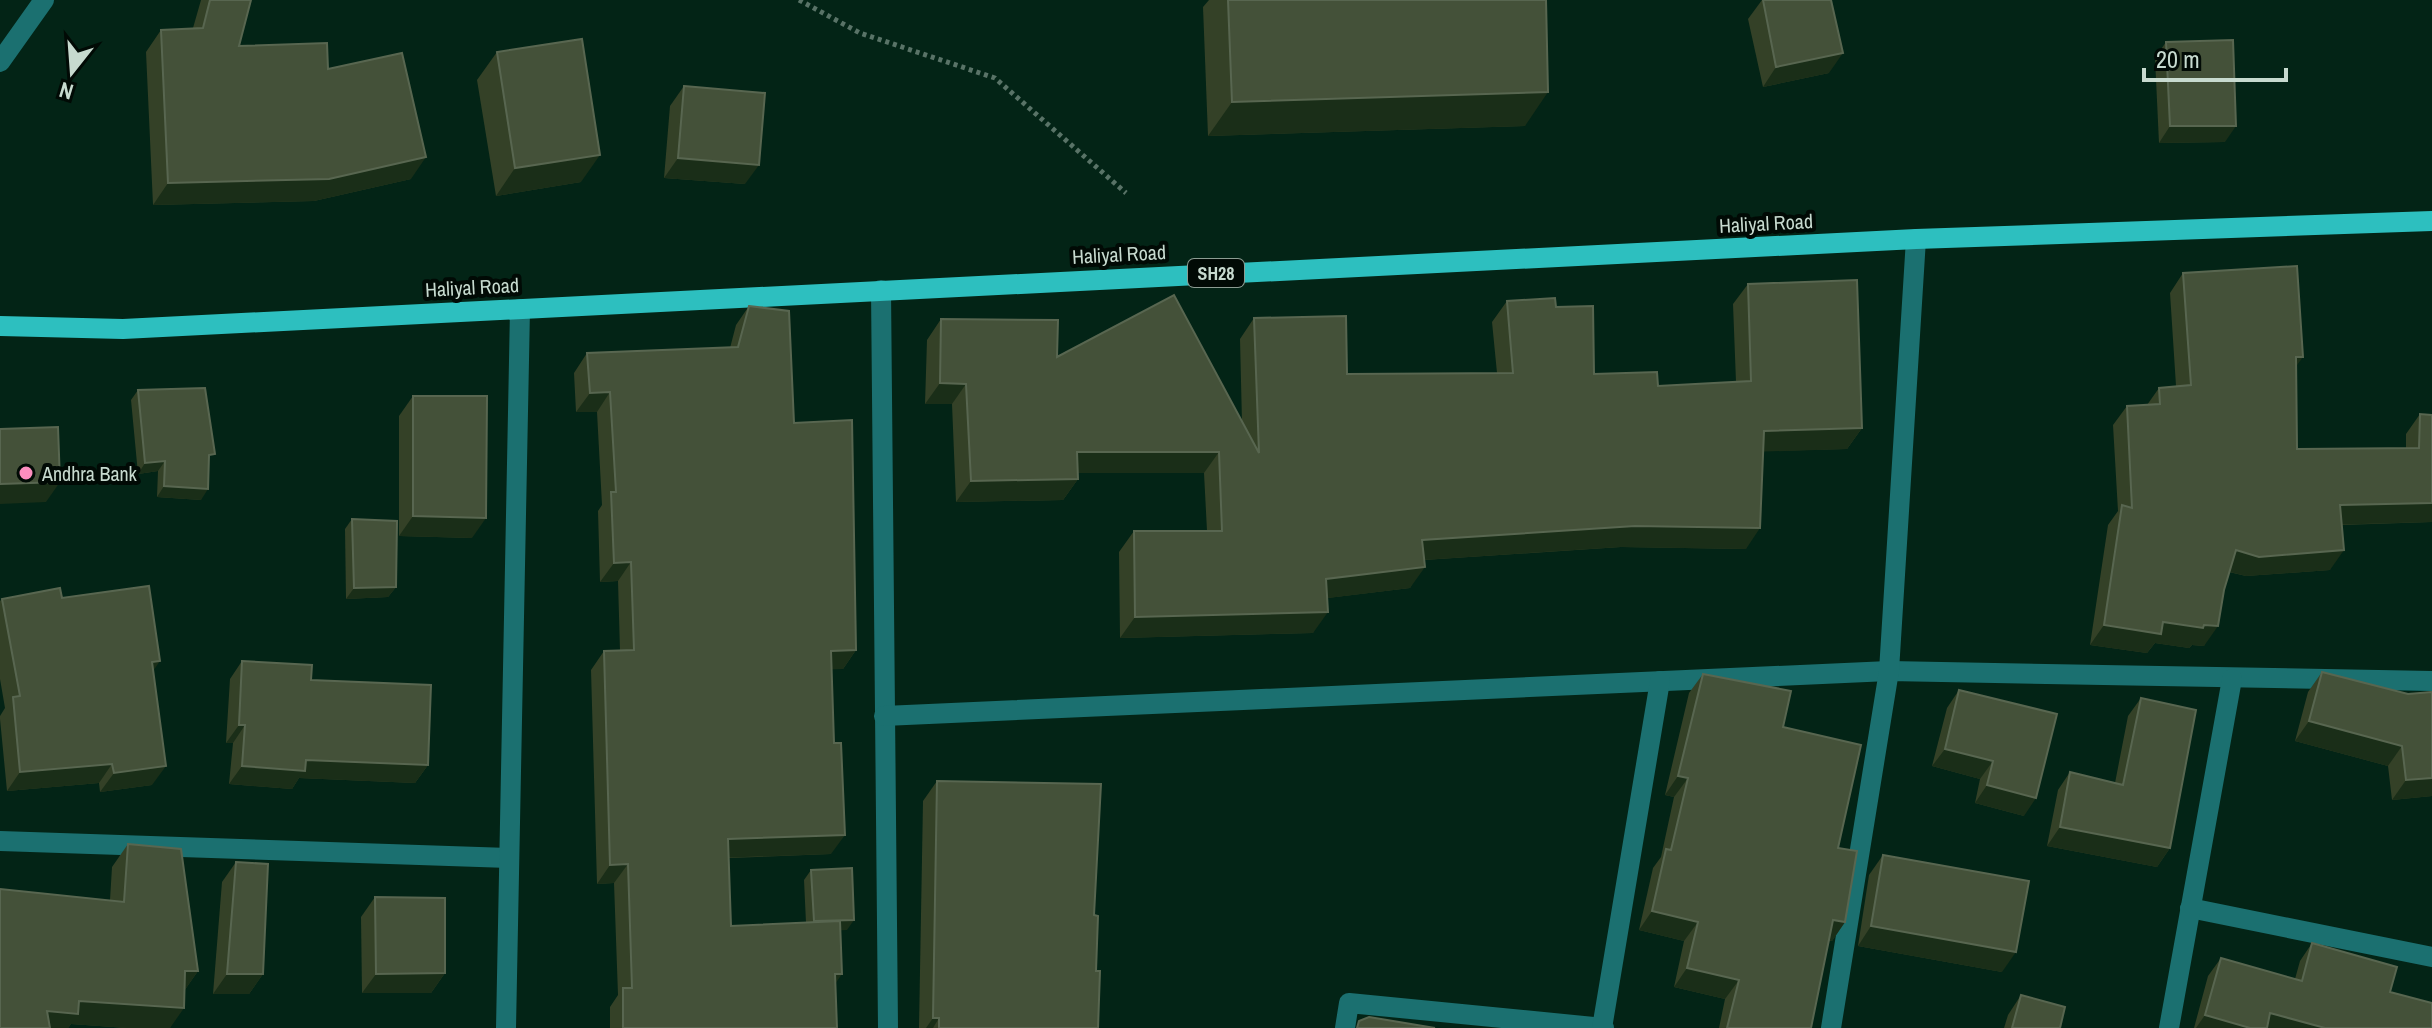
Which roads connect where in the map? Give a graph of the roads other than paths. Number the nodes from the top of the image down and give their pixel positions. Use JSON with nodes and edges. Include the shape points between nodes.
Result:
{"nodes":[{"id":1,"x":44,"y":0,"type":"edge"},
{"id":2,"x":0,"y":62,"type":"edge"},
{"id":3,"x":2432,"y":221,"type":"edge"},
{"id":4,"x":1916,"y":239,"type":"junction"},
{"id":5,"x":881,"y":290,"type":"junction"},
{"id":6,"x":520,"y":309,"type":"junction"},
{"id":7,"x":0,"y":326,"type":"edge"},
{"id":8,"x":1889,"y":671,"type":"junction"},
{"id":9,"x":2232,"y":679,"type":"junction"},
{"id":10,"x":1660,"y":681,"type":"junction"},
{"id":11,"x":2432,"y":681,"type":"edge"},
{"id":12,"x":884,"y":716,"type":"junction"},
{"id":13,"x":0,"y":841,"type":"edge"},
{"id":14,"x":509,"y":858,"type":"junction"},
{"id":15,"x":2190,"y":908,"type":"junction"},
{"id":16,"x":2432,"y":957,"type":"edge"},
{"id":17,"x":506,"y":1028,"type":"edge"},
{"id":18,"x":888,"y":1028,"type":"edge"},
{"id":19,"x":1345,"y":1028,"type":"edge"},
{"id":20,"x":1603,"y":1028,"type":"edge"},
{"id":21,"x":1831,"y":1028,"type":"edge"},
{"id":22,"x":2169,"y":1028,"type":"edge"}],
"edges":[{"from":1,"to":2,"type":"street"},
{"from":3,"to":4,"type":"main road","name":"Haliyal Road","number":"SH28"},
{"from":4,"to":5,"type":"main road","name":"Haliyal Road","number":"SH28"},
{"from":4,"to":8,"type":"street"},
{"from":5,"to":6,"type":"main road","name":"Haliyal Road","number":"SH28"},
{"from":5,"to":12,"type":"street"},
{"from":6,"to":7,"type":"main road","name":"Haliyal Road","number":"SH28","via":[[123,329]]},
{"from":6,"to":14,"type":"street"},
{"from":8,"to":9,"type":"street"},
{"from":8,"to":10,"type":"street"},
{"from":8,"to":21,"type":"street"},
{"from":9,"to":11,"type":"street"},
{"from":9,"to":15,"type":"street"},
{"from":10,"to":12,"type":"street"},
{"from":10,"to":20,"type":"street"},
{"from":12,"to":18,"type":"street"},
{"from":13,"to":14,"type":"street"},
{"from":14,"to":17,"type":"street"},
{"from":15,"to":16,"type":"street"},
{"from":15,"to":22,"type":"street"},
{"from":19,"to":20,"type":"street","via":[[1349,1003]]}]}
